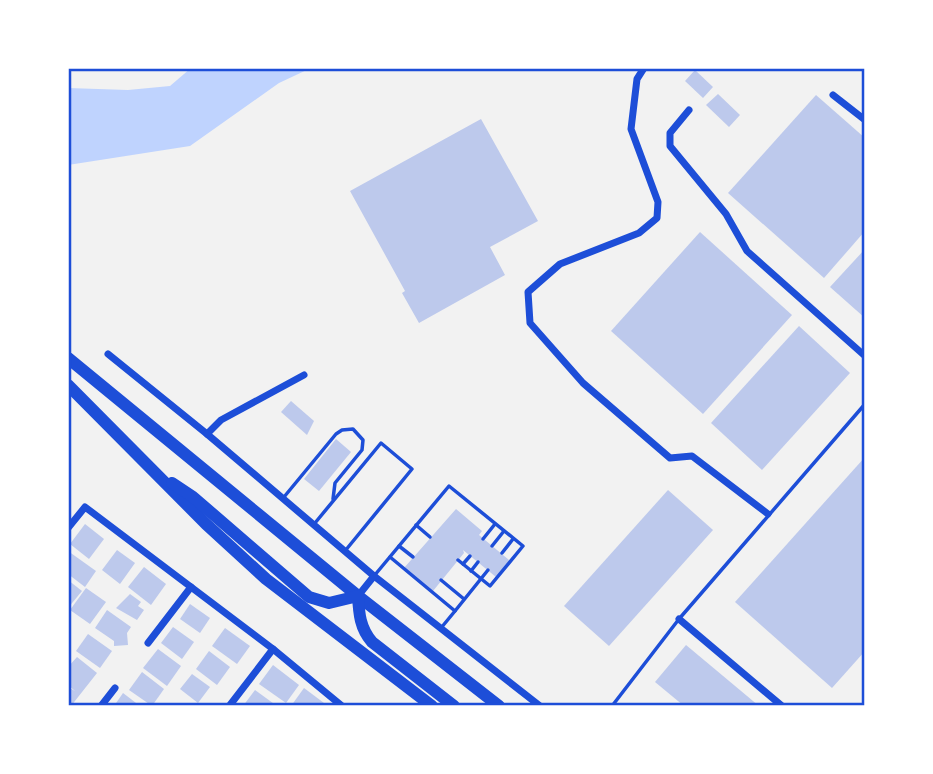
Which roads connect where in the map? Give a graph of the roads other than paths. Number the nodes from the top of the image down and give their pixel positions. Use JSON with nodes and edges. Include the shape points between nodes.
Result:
{"nodes":[{"id":1,"x":644,"y":68,"type":"edge"},
{"id":2,"x":833,"y":95,"type":"dead end"},
{"id":3,"x":689,"y":110,"type":"dead end"},
{"id":4,"x":865,"y":120,"type":"edge"},
{"id":5,"x":108,"y":354,"type":"dead end"},
{"id":6,"x":865,"y":356,"type":"edge"},
{"id":7,"x":68,"y":358,"type":"edge"},
{"id":8,"x":304,"y":375,"type":"dead end"},
{"id":9,"x":68,"y":385,"type":"edge"},
{"id":10,"x":865,"y":404,"type":"edge"},
{"id":11,"x":207,"y":434,"type":"junction"},
{"id":12,"x":148,"y":467,"type":"junction"},
{"id":13,"x":283,"y":498,"type":"junction"},
{"id":14,"x":333,"y":502,"type":"junction"},
{"id":15,"x":768,"y":514,"type":"junction"},
{"id":16,"x":495,"y":524,"type":"junction"},
{"id":17,"x":314,"y":525,"type":"junction"},
{"id":18,"x":416,"y":526,"type":"junction"},
{"id":19,"x":68,"y":528,"type":"edge"},
{"id":20,"x":504,"y":531,"type":"junction"},
{"id":21,"x":430,"y":537,"type":"dead end"},
{"id":22,"x":513,"y":538,"type":"junction"},
{"id":23,"x":483,"y":539,"type":"dead end"},
{"id":24,"x":492,"y":545,"type":"dead end"},
{"id":25,"x":399,"y":546,"type":"junction"},
{"id":26,"x":345,"y":551,"type":"junction"},
{"id":27,"x":502,"y":553,"type":"dead end"},
{"id":28,"x":470,"y":556,"type":"dead end"},
{"id":29,"x":390,"y":557,"type":"junction"},
{"id":30,"x":413,"y":557,"type":"dead end"},
{"id":31,"x":458,"y":560,"type":"dead end"},
{"id":32,"x":478,"y":562,"type":"dead end"},
{"id":33,"x":463,"y":564,"type":"junction"},
{"id":34,"x":488,"y":570,"type":"dead end"},
{"id":35,"x":471,"y":571,"type":"junction"},
{"id":36,"x":374,"y":576,"type":"junction"},
{"id":37,"x":481,"y":579,"type":"junction"},
{"id":38,"x":441,"y":580,"type":"dead end"},
{"id":39,"x":191,"y":587,"type":"junction"},
{"id":40,"x":358,"y":596,"type":"junction"},
{"id":41,"x":464,"y":599,"type":"junction"},
{"id":42,"x":455,"y":611,"type":"junction"},
{"id":43,"x":679,"y":619,"type":"junction"},
{"id":44,"x":441,"y":628,"type":"junction"},
{"id":45,"x":148,"y":643,"type":"dead end"},
{"id":46,"x":273,"y":649,"type":"junction"},
{"id":47,"x":115,"y":688,"type":"dead end"},
{"id":48,"x":230,"y":705,"type":"edge"},
{"id":49,"x":101,"y":706,"type":"edge"},
{"id":50,"x":342,"y":706,"type":"edge"},
{"id":51,"x":432,"y":706,"type":"edge"},
{"id":52,"x":454,"y":706,"type":"edge"},
{"id":53,"x":499,"y":706,"type":"edge"},
{"id":54,"x":540,"y":706,"type":"edge"},
{"id":55,"x":612,"y":706,"type":"edge"},
{"id":56,"x":782,"y":706,"type":"edge"}],
"edges":[{"from":1,"to":15,"type":"street","via":[[637,79],[631,129],[658,202],[657,218],[639,233],[559,264],[528,292],[530,323],[583,383],[670,458],[692,456]]},
{"from":2,"to":4,"type":"street"},
{"from":3,"to":6,"type":"street","via":[[670,133],[670,146],[726,214],[747,251]]},
{"from":5,"to":11,"type":"street"},
{"from":7,"to":40,"type":"main road"},
{"from":8,"to":11,"type":"street","via":[[221,420]]},
{"from":9,"to":12,"type":"main road"},
{"from":10,"to":15,"type":"lane"},
{"from":11,"to":13,"type":"street"},
{"from":12,"to":40,"type":"main road","via":[[193,497],[309,597],[329,603]]},
{"from":12,"to":51,"type":"main road","via":[[266,579]]},
{"from":13,"to":14,"type":"lane","via":[[335,434],[353,429],[363,440],[362,450],[335,483]]},
{"from":13,"to":17,"type":"street"},
{"from":14,"to":17,"type":"lane"},
{"from":14,"to":26,"type":"lane","via":[[381,443],[412,469]]},
{"from":15,"to":43,"type":"lane"},
{"from":16,"to":18,"type":"lane","via":[[449,486]]},
{"from":16,"to":20,"type":"lane"},
{"from":16,"to":23,"type":"lane"},
{"from":17,"to":26,"type":"street"},
{"from":18,"to":21,"type":"lane"},
{"from":18,"to":25,"type":"lane"},
{"from":19,"to":39,"type":"street","via":[[85,507]]},
{"from":20,"to":22,"type":"lane"},
{"from":20,"to":24,"type":"lane"},
{"from":22,"to":27,"type":"lane"},
{"from":22,"to":37,"type":"lane","via":[[523,546],[490,586]]},
{"from":25,"to":29,"type":"lane"},
{"from":25,"to":30,"type":"lane"},
{"from":26,"to":36,"type":"street"},
{"from":28,"to":33,"type":"lane"},
{"from":29,"to":36,"type":"lane"},
{"from":29,"to":42,"type":"lane"},
{"from":31,"to":33,"type":"lane"},
{"from":32,"to":35,"type":"lane"},
{"from":33,"to":35,"type":"lane"},
{"from":34,"to":37,"type":"lane"},
{"from":35,"to":37,"type":"lane"},
{"from":36,"to":40,"type":"street"},
{"from":36,"to":44,"type":"street"},
{"from":37,"to":41,"type":"lane"},
{"from":38,"to":41,"type":"lane"},
{"from":39,"to":45,"type":"street"},
{"from":39,"to":46,"type":"street"},
{"from":40,"to":52,"type":"main road","via":[[359,618],[372,642]]},
{"from":40,"to":53,"type":"main road"},
{"from":41,"to":42,"type":"lane"},
{"from":42,"to":44,"type":"lane"},
{"from":43,"to":55,"type":"lane"},
{"from":43,"to":56,"type":"street"},
{"from":44,"to":54,"type":"street"},
{"from":46,"to":48,"type":"street"},
{"from":46,"to":50,"type":"street"},
{"from":47,"to":49,"type":"street"}]}
